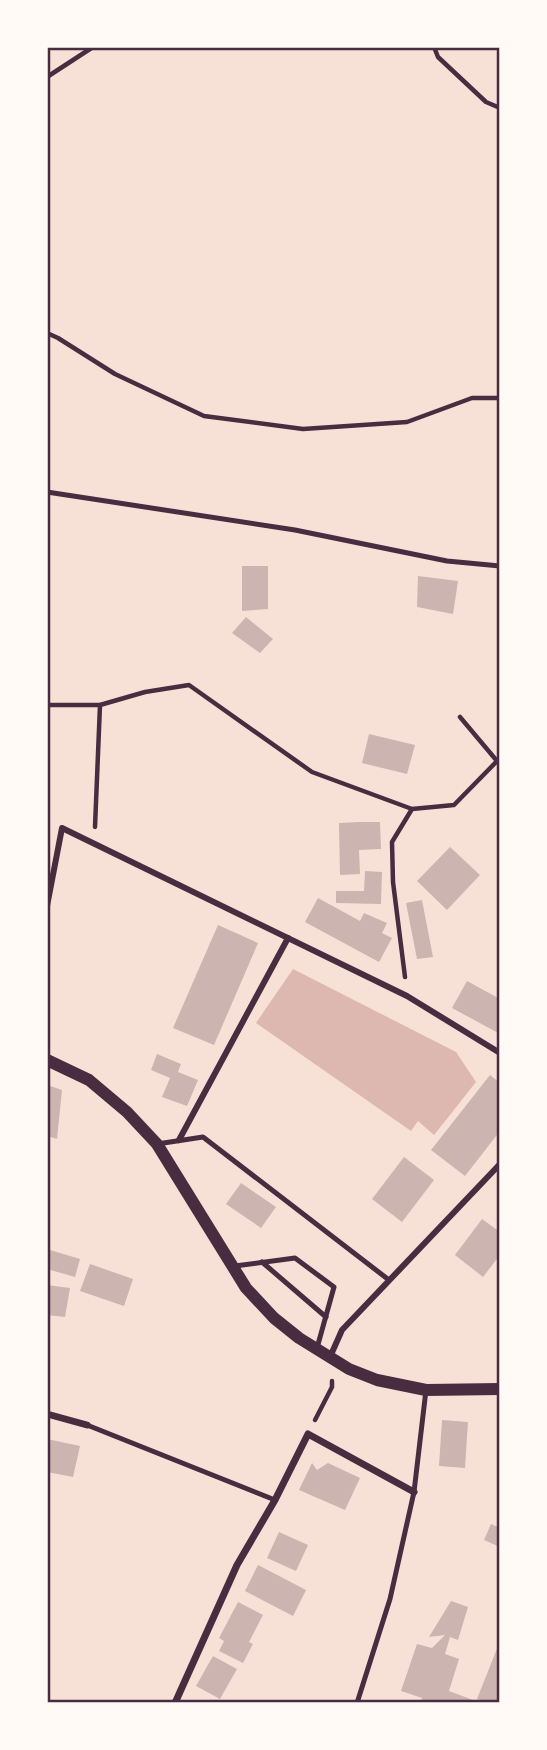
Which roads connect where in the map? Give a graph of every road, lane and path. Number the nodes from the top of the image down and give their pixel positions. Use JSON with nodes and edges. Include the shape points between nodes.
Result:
{"nodes":[{"id":1,"x":93,"y":47,"type":"edge"},
{"id":2,"x":433,"y":47,"type":"edge"},
{"id":3,"x":47,"y":77,"type":"edge"},
{"id":4,"x":500,"y":108,"type":"edge"},
{"id":5,"x":47,"y":333,"type":"edge"},
{"id":6,"x":500,"y":398,"type":"edge"},
{"id":7,"x":47,"y":492,"type":"edge"},
{"id":8,"x":500,"y":566,"type":"edge"},
{"id":9,"x":47,"y":705,"type":"edge"},
{"id":10,"x":100,"y":705,"type":"junction"},
{"id":11,"x":460,"y":717,"type":"dead end"},
{"id":12,"x":498,"y":759,"type":"edge"},
{"id":13,"x":412,"y":809,"type":"junction"},
{"id":14,"x":94,"y":843,"type":"junction"},
{"id":15,"x":47,"y":906,"type":"edge"},
{"id":16,"x":288,"y":938,"type":"junction"},
{"id":17,"x":407,"y":996,"type":"junction"},
{"id":18,"x":500,"y":1053,"type":"edge"},
{"id":19,"x":47,"y":1060,"type":"edge"},
{"id":20,"x":179,"y":1140,"type":"junction"},
{"id":21,"x":157,"y":1144,"type":"junction"},
{"id":22,"x":500,"y":1164,"type":"edge"},
{"id":23,"x":262,"y":1262,"type":"junction"},
{"id":24,"x":232,"y":1266,"type":"junction"},
{"id":25,"x":389,"y":1280,"type":"junction"},
{"id":26,"x":326,"y":1317,"type":"junction"},
{"id":27,"x":317,"y":1349,"type":"junction"},
{"id":28,"x":330,"y":1357,"type":"junction"},
{"id":29,"x":500,"y":1389,"type":"edge"},
{"id":30,"x":426,"y":1390,"type":"junction"},
{"id":31,"x":47,"y":1414,"type":"edge"},
{"id":32,"x":87,"y":1425,"type":"joint"},
{"id":33,"x":308,"y":1434,"type":"junction"},
{"id":34,"x":414,"y":1492,"type":"junction"},
{"id":35,"x":275,"y":1500,"type":"junction"},
{"id":36,"x":175,"y":1703,"type":"edge"},
{"id":37,"x":356,"y":1703,"type":"edge"}],
"edges":[{"from":1,"to":3,"type":"path"},
{"from":2,"to":4,"type":"path","via":[[486,102]]},
{"from":5,"to":6,"type":"path","via":[[115,374],[204,416],[303,429],[407,422],[472,398]]},
{"from":7,"to":8,"type":"lane","via":[[295,530],[447,561]]},
{"from":9,"to":10,"type":"path"},
{"from":10,"to":13,"type":"path","via":[[189,685],[312,772]]},
{"from":10,"to":14,"type":"path"},
{"from":11,"to":12,"type":"path"},
{"from":12,"to":13,"type":"path","via":[[454,805]]},
{"from":13,"to":17,"type":"path","via":[[391,842]]},
{"from":14,"to":15,"type":"street","via":[[62,828]]},
{"from":14,"to":16,"type":"street"},
{"from":16,"to":17,"type":"street"},
{"from":16,"to":20,"type":"street"},
{"from":17,"to":18,"type":"street"},
{"from":19,"to":21,"type":"street","via":[[89,1080]]},
{"from":20,"to":21,"type":"lane"},
{"from":20,"to":25,"type":"lane","via":[[203,1137]]},
{"from":21,"to":24,"type":"street"},
{"from":22,"to":25,"type":"street"},
{"from":23,"to":24,"type":"lane"},
{"from":23,"to":26,"type":"lane"},
{"from":23,"to":26,"type":"lane","via":[[295,1258],[334,1287]]},
{"from":24,"to":27,"type":"street","via":[[274,1318]]},
{"from":25,"to":28,"type":"street","via":[[342,1330]]},
{"from":26,"to":27,"type":"lane"},
{"from":27,"to":28,"type":"street"},
{"from":28,"to":30,"type":"street","via":[[377,1380]]},
{"from":28,"to":33,"type":"path","via":[[332,1387]]},
{"from":29,"to":30,"type":"street"},
{"from":30,"to":34,"type":"lane"},
{"from":31,"to":32,"type":"street"},
{"from":32,"to":35,"type":"lane"},
{"from":33,"to":34,"type":"street"},
{"from":33,"to":35,"type":"street"},
{"from":34,"to":37,"type":"lane","via":[[390,1599]]},
{"from":35,"to":36,"type":"street","via":[[237,1564]]}]}
